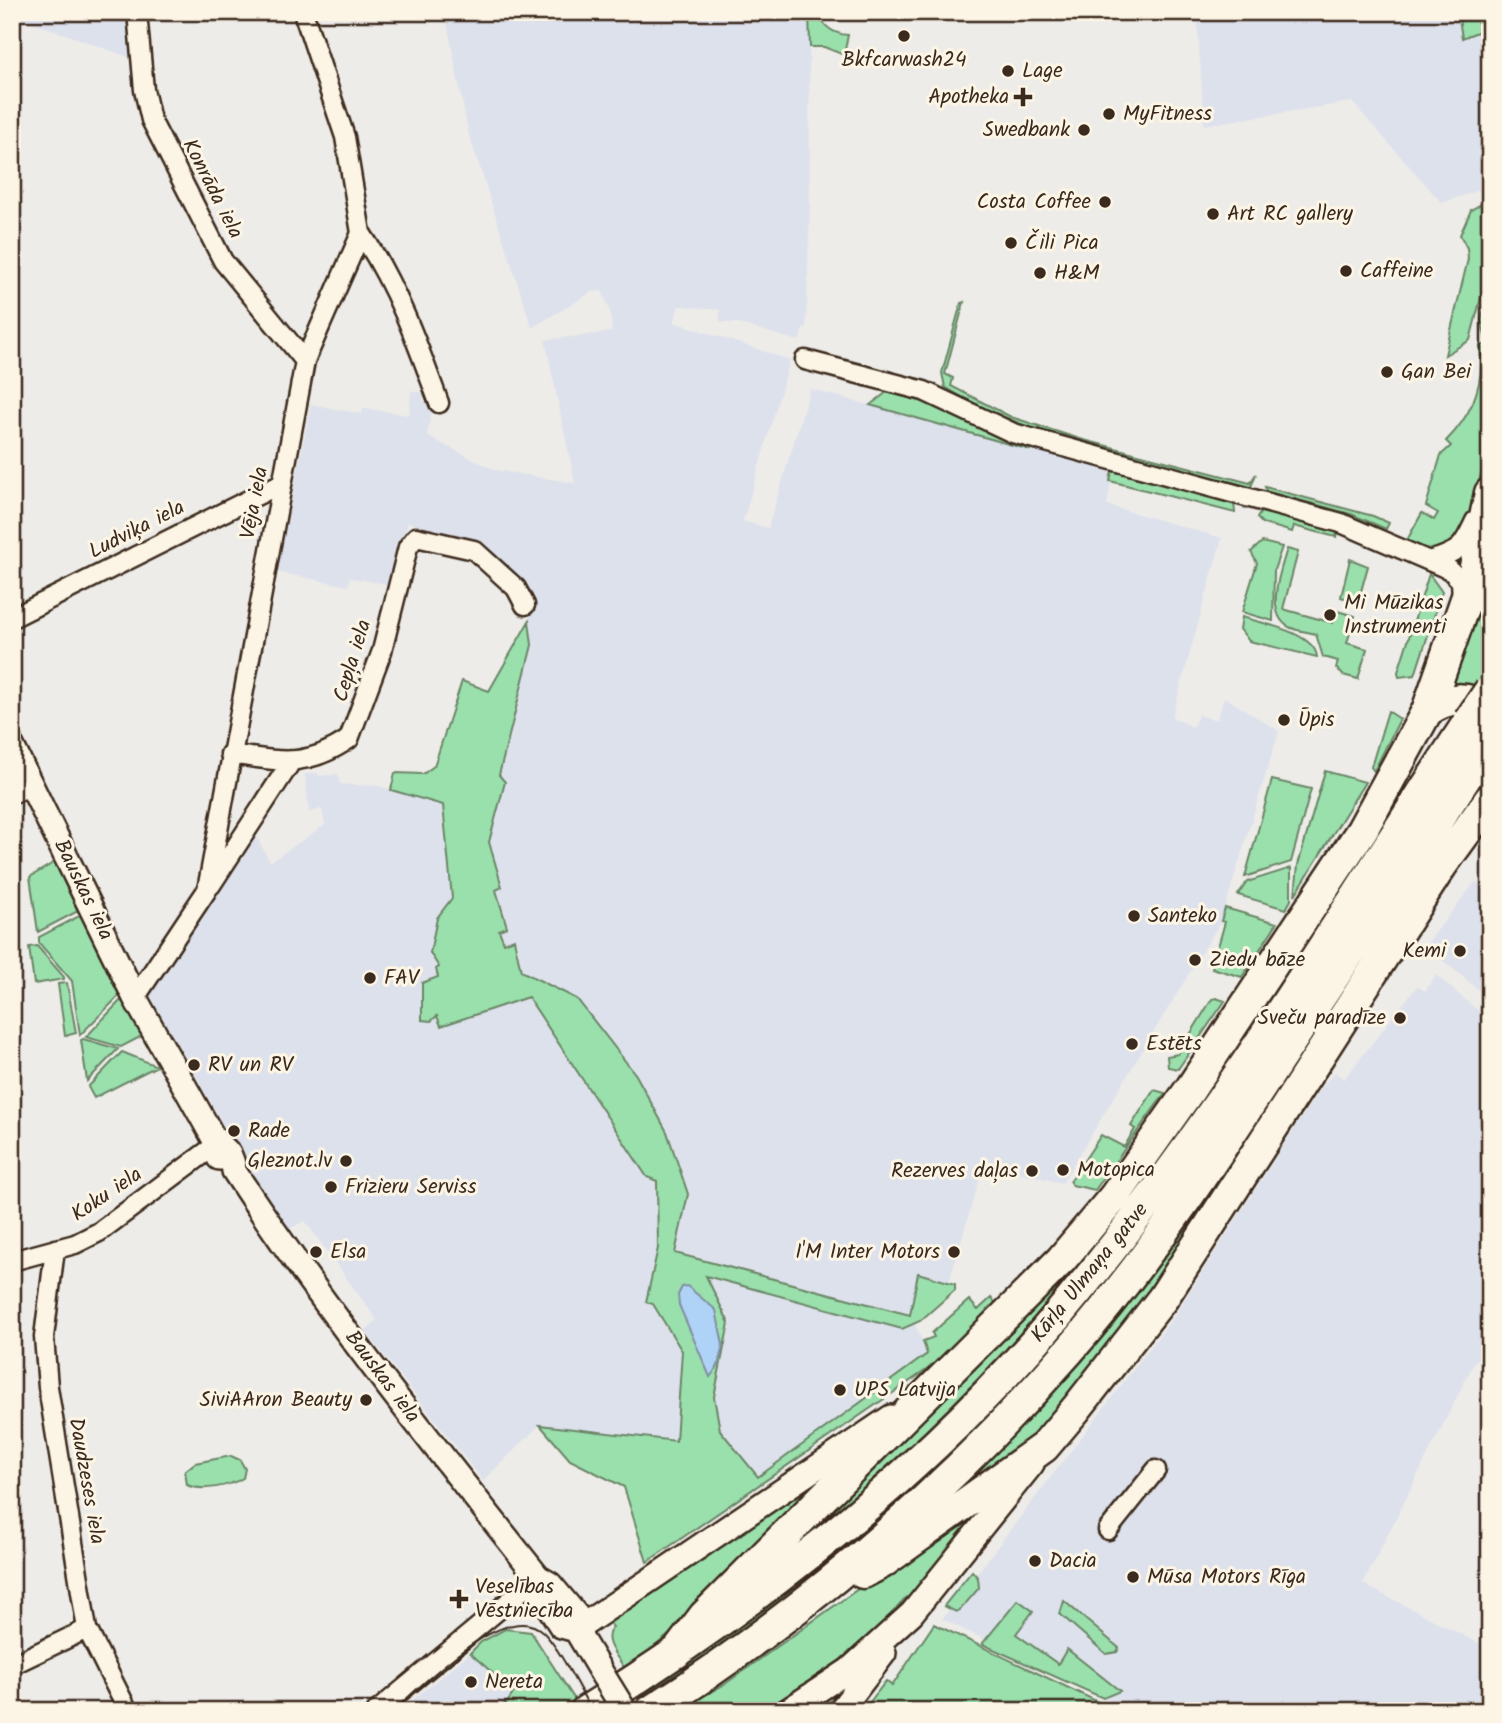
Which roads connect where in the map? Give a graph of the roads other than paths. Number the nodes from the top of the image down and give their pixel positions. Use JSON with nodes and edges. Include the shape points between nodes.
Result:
{"nodes":[{"id":1,"x":137,"y":12,"type":"edge"},
{"id":2,"x":303,"y":12,"type":"edge"},
{"id":3,"x":361,"y":233,"type":"junction"},
{"id":4,"x":305,"y":360,"type":"junction"},
{"id":5,"x":805,"y":360,"type":"dead end"},
{"id":6,"x":439,"y":402,"type":"dead end"},
{"id":7,"x":282,"y":483,"type":"junction"},
{"id":8,"x":1490,"y":491,"type":"edge"},
{"id":9,"x":1490,"y":507,"type":"edge"},
{"id":10,"x":1432,"y":560,"type":"junction"},
{"id":11,"x":1490,"y":584,"type":"edge"},
{"id":12,"x":525,"y":605,"type":"dead end"},
{"id":13,"x":1462,"y":606,"type":"junction"},
{"id":14,"x":12,"y":618,"type":"edge"},
{"id":15,"x":1490,"y":690,"type":"edge"},
{"id":16,"x":1427,"y":711,"type":"junction"},
{"id":17,"x":1483,"y":723,"type":"edge"},
{"id":18,"x":12,"y":746,"type":"edge"},
{"id":19,"x":230,"y":754,"type":"junction"},
{"id":20,"x":291,"y":762,"type":"junction"},
{"id":21,"x":22,"y":790,"type":"edge"},
{"id":22,"x":1490,"y":799,"type":"edge"},
{"id":23,"x":207,"y":891,"type":"junction"},
{"id":24,"x":135,"y":998,"type":"junction"},
{"id":25,"x":217,"y":1144,"type":"junction"},
{"id":26,"x":55,"y":1250,"type":"junction"},
{"id":27,"x":12,"y":1261,"type":"edge"},
{"id":28,"x":962,"y":1361,"type":"junction"},
{"id":29,"x":1044,"y":1447,"type":"junction"},
{"id":30,"x":1156,"y":1470,"type":"dead end"},
{"id":31,"x":1108,"y":1530,"type":"dead end"},
{"id":32,"x":538,"y":1577,"type":"junction"},
{"id":33,"x":807,"y":1602,"type":"junction"},
{"id":34,"x":912,"y":1613,"type":"junction"},
{"id":35,"x":87,"y":1629,"type":"junction"},
{"id":36,"x":576,"y":1630,"type":"junction"},
{"id":37,"x":676,"y":1653,"type":"junction"},
{"id":38,"x":12,"y":1665,"type":"edge"},
{"id":39,"x":128,"y":1711,"type":"edge"},
{"id":40,"x":377,"y":1711,"type":"edge"},
{"id":41,"x":586,"y":1711,"type":"edge"},
{"id":42,"x":625,"y":1711,"type":"edge"},
{"id":43,"x":651,"y":1711,"type":"edge"},
{"id":44,"x":787,"y":1711,"type":"edge"},
{"id":45,"x":839,"y":1711,"type":"edge"}],
"edges":[{"from":1,"to":4,"type":"street","name":"Konrāda iela","via":[[151,120],[223,261]]},
{"from":2,"to":3,"type":"street","via":[[345,137]]},
{"from":3,"to":4,"type":"street","name":"Vēja iela"},
{"from":3,"to":6,"type":"street","via":[[405,316]]},
{"from":4,"to":7,"type":"street","name":"Vēja iela"},
{"from":5,"to":10,"type":"street","via":[[924,391],[1013,433],[1341,523]]},
{"from":7,"to":14,"type":"street","name":"Ludviķa iela"},
{"from":7,"to":19,"type":"street","name":"Vēja iela"},
{"from":8,"to":10,"type":"street","via":[[1462,547]]},
{"from":8,"to":13,"type":"highway","via":[[1472,582]]},
{"from":9,"to":11,"type":"highway"},
{"from":10,"to":13,"type":"street","via":[[1461,581]]},
{"from":12,"to":20,"type":"street","name":"Cepļa iela","via":[[516,588],[474,550],[416,537],[408,547],[382,651],[349,739],[321,754]]},
{"from":13,"to":16,"type":"highway"},
{"from":15,"to":17,"type":"highway","bridge":true},
{"from":16,"to":17,"type":"highway","via":[[1441,702],[1463,698]]},
{"from":16,"to":28,"type":"highway","via":[[1362,830],[1163,1129],[1061,1260]]},
{"from":17,"to":33,"type":"highway","name":"Kārļa Ulmaņa gatve","via":[[1196,1186],[1135,1270],[1069,1352],[964,1463]]},
{"from":17,"to":37,"type":"highway","name":"Kārļa Ulmaņa gatve","via":[[1179,1162],[1044,1331],[870,1505]]},
{"from":18,"to":21,"type":"street","name":"Bauskas iela"},
{"from":19,"to":20,"type":"street","name":"Cepļa iela"},
{"from":19,"to":23,"type":"street","name":"Vēja iela"},
{"from":20,"to":23,"type":"street"},
{"from":21,"to":24,"type":"street","name":"Bauskas iela"},
{"from":22,"to":29,"type":"highway","via":[[1442,865],[1163,1298]]},
{"from":23,"to":24,"type":"street","name":"Vēja iela"},
{"from":24,"to":25,"type":"street","name":"Bauskas iela"},
{"from":25,"to":26,"type":"street","name":"Koku iela","via":[[99,1232]]},
{"from":25,"to":32,"type":"street","name":"Bauskas iela","via":[[225,1148],[234,1171],[356,1342]]},
{"from":26,"to":27,"type":"street","name":"Koku iela"},
{"from":26,"to":35,"type":"street","name":"Daudzeses iela","via":[[44,1338],[46,1372]]},
{"from":28,"to":36,"type":"street","via":[[779,1495]]},
{"from":28,"to":37,"type":"highway","via":[[704,1616]]},
{"from":29,"to":33,"type":"highway","via":[[882,1563]]},
{"from":29,"to":34,"type":"street"},
{"from":30,"to":31,"type":"street"},
{"from":32,"to":36,"type":"street","name":"Bauskas iela","via":[[550,1584],[577,1616]]},
{"from":32,"to":40,"type":"street"},
{"from":33,"to":43,"type":"highway","name":"Kārļa Ulmaņa gatve"},
{"from":34,"to":44,"type":"street","via":[[849,1670]]},
{"from":34,"to":45,"type":"street"},
{"from":35,"to":38,"type":"street"},
{"from":35,"to":39,"type":"street","name":"Daudzeses iela"},
{"from":36,"to":42,"type":"street","name":"Bauskas iela","bridge":true},
{"from":37,"to":41,"type":"highway","name":"Kārļa Ulmaņa gatve"}]}
